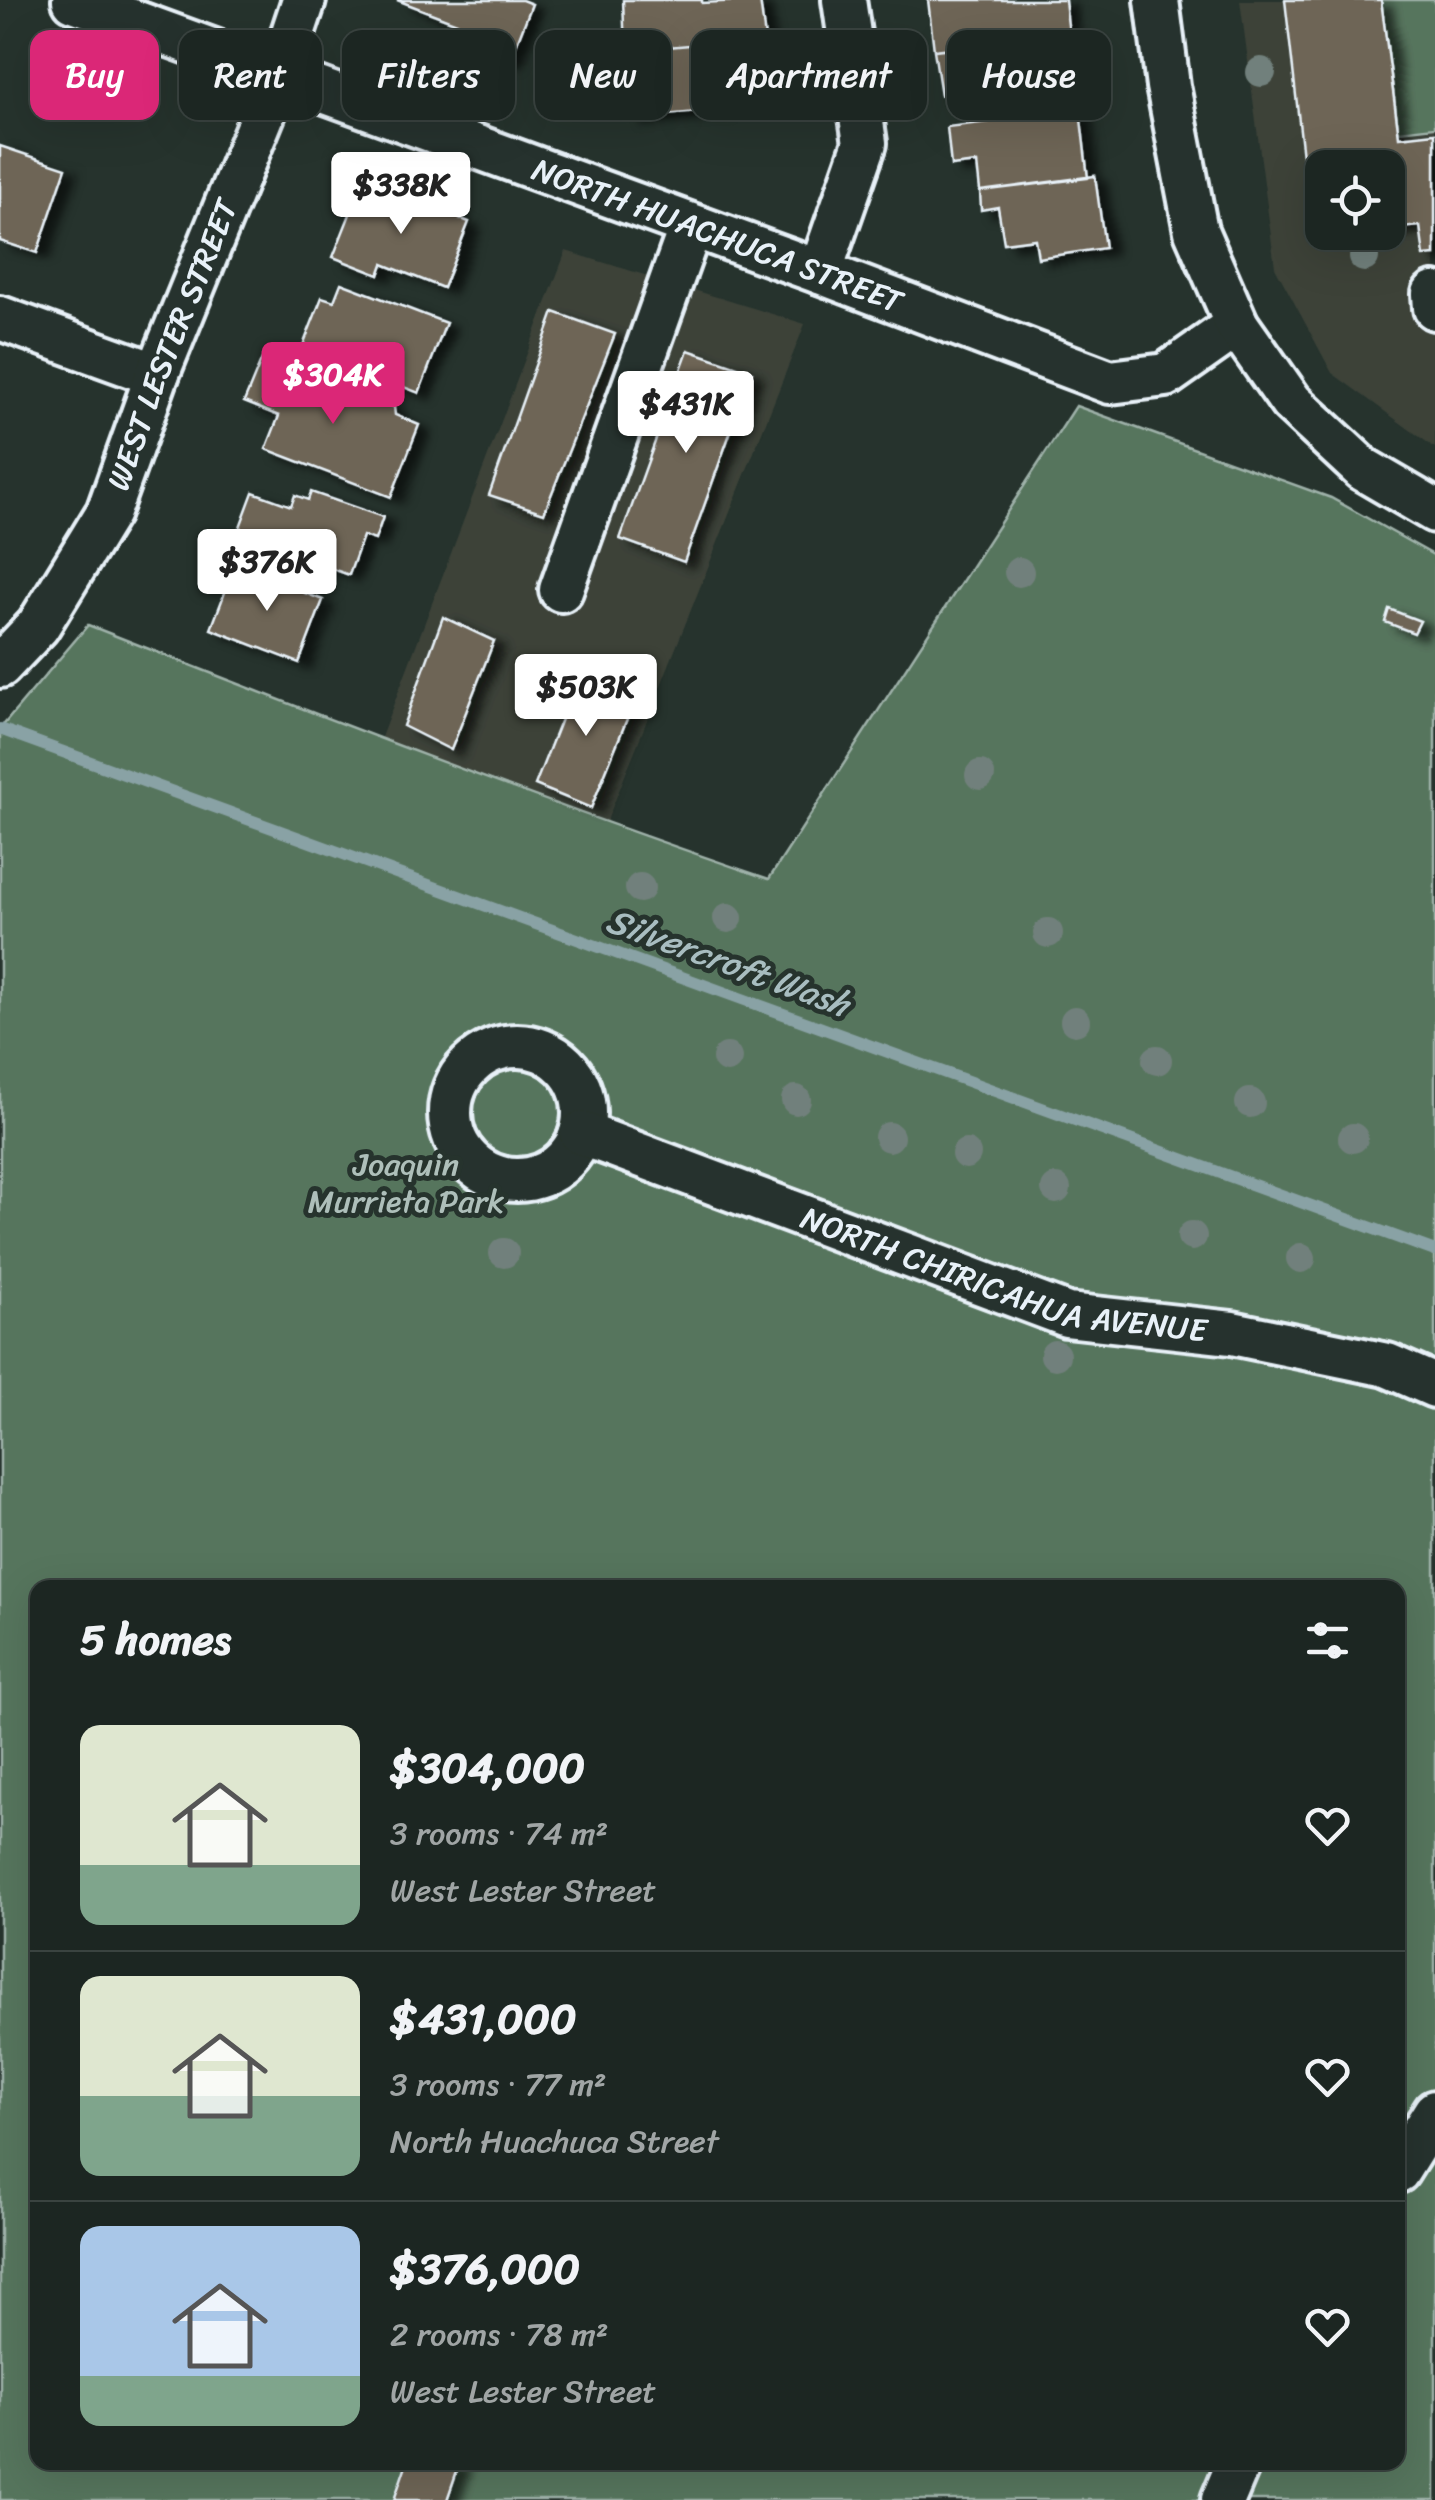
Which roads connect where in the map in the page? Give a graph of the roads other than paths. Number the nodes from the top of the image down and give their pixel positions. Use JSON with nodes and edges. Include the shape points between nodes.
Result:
{"nodes":[{"id":1,"x":74,"y":0,"type":"edge"},
{"id":2,"x":304,"y":0,"type":"edge"},
{"id":3,"x":844,"y":0,"type":"edge"},
{"id":4,"x":1157,"y":0,"type":"edge"},
{"id":5,"x":294,"y":30,"type":"edge"},
{"id":6,"x":179,"y":38,"type":"edge"},
{"id":7,"x":322,"y":91,"type":"edge"},
{"id":8,"x":261,"y":120,"type":"edge"},
{"id":9,"x":691,"y":226,"type":"junction"},
{"id":10,"x":820,"y":272,"type":"junction"},
{"id":11,"x":0,"y":318,"type":"edge"},
{"id":12,"x":1237,"y":324,"type":"junction"},
{"id":13,"x":157,"y":374,"type":"junction"},
{"id":14,"x":1435,"y":510,"type":"edge"},
{"id":15,"x":561,"y":590,"type":"dead end"},
{"id":16,"x":0,"y":666,"type":"edge"},
{"id":17,"x":581,"y":1133,"type":"dead end"},
{"id":18,"x":1435,"y":1386,"type":"edge"},
{"id":19,"x":1435,"y":2112,"type":"edge"},
{"id":20,"x":1405,"y":2160,"type":"edge"},
{"id":21,"x":1237,"y":2470,"type":"edge"},
{"id":22,"x":1224,"y":2500,"type":"edge"}],
"edges":[{"from":1,"to":6,"type":"street","name":"NORTH HUACHUCA STREET"},
{"from":2,"to":5,"type":"street","name":"WEST LESTER STREET"},
{"from":3,"to":10,"type":"street","via":[[864,142]]},
{"from":4,"to":12,"type":"street","via":[[1196,231]]},
{"from":7,"to":9,"type":"street","name":"NORTH HUACHUCA STREET"},
{"from":8,"to":13,"type":"street","name":"WEST LESTER STREET"},
{"from":9,"to":10,"type":"street","name":"NORTH HUACHUCA STREET"},
{"from":9,"to":15,"type":"street"},
{"from":10,"to":12,"type":"street","name":"NORTH HUACHUCA STREET","via":[[1110,382],[1166,375]]},
{"from":11,"to":13,"type":"street"},
{"from":12,"to":14,"type":"street","via":[[1291,402],[1363,470]]},
{"from":13,"to":16,"type":"street","name":"WEST LESTER STREET","via":[[108,512],[38,626]]},
{"from":17,"to":18,"type":"street","name":"NORTH CHIRICAHUA AVENUE","via":[[1067,1315],[1232,1333],[1386,1366]]},
{"from":19,"to":20,"type":"street"},
{"from":21,"to":22,"type":"street"}]}
